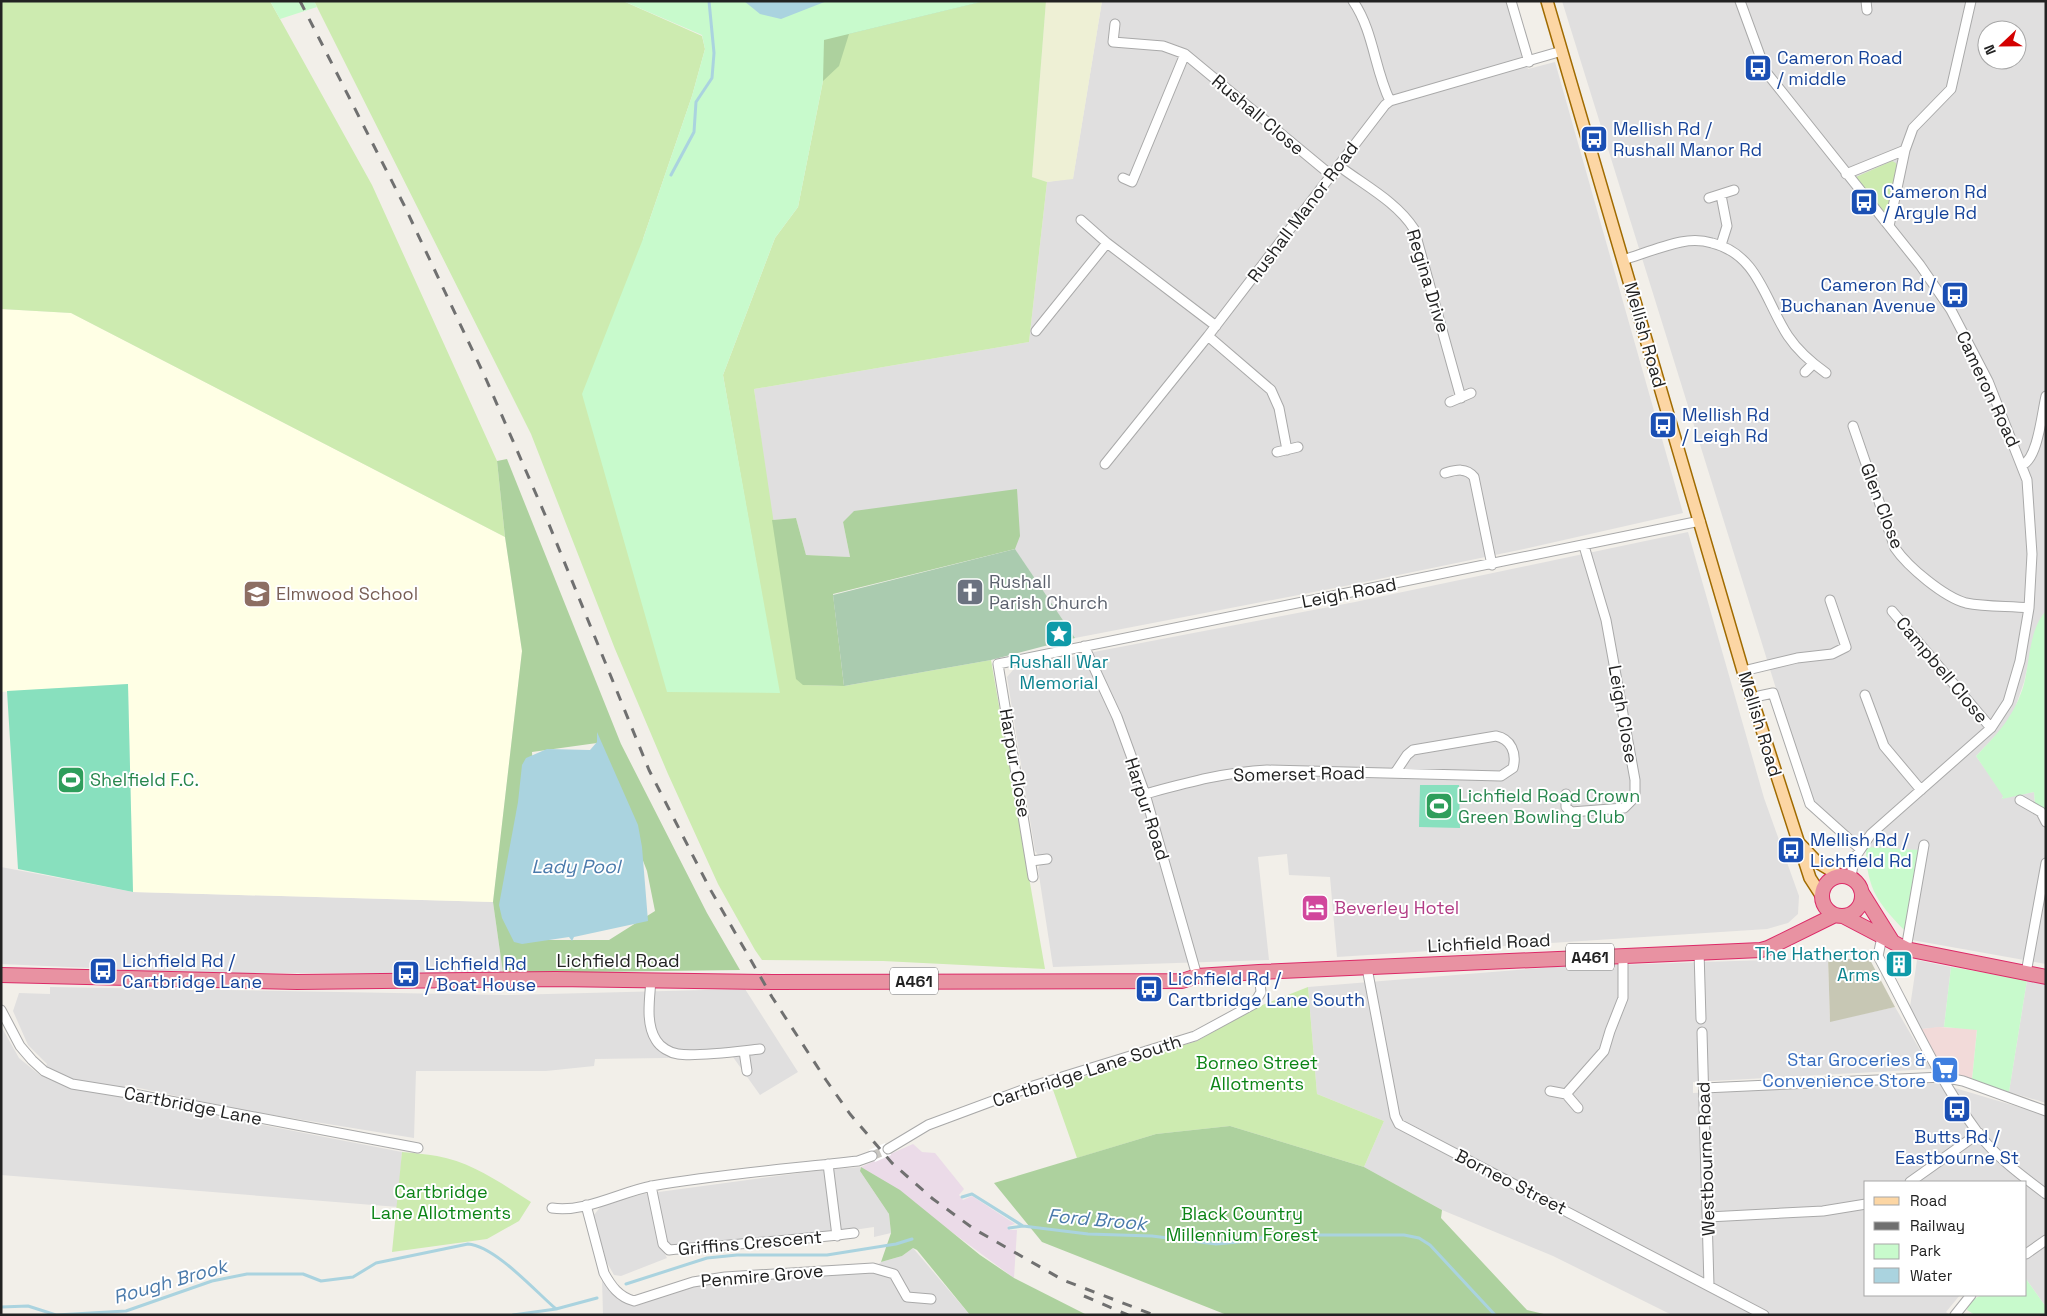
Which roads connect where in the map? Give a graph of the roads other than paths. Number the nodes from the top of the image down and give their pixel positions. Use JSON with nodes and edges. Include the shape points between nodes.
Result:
{"nodes":[{"id":1,"x":1352,"y":1,"type":"edge"},
{"id":2,"x":1511,"y":1,"type":"edge"},
{"id":3,"x":1547,"y":1,"type":"edge"},
{"id":4,"x":1740,"y":1,"type":"edge"},
{"id":5,"x":1968,"y":2,"type":"edge"},
{"id":6,"x":1115,"y":24,"type":"dead end"},
{"id":7,"x":1562,"y":51,"type":"junction"},
{"id":8,"x":1185,"y":54,"type":"junction"},
{"id":9,"x":1529,"y":62,"type":"junction"},
{"id":10,"x":1390,"y":101,"type":"junction"},
{"id":11,"x":1905,"y":150,"type":"junction"},
{"id":12,"x":1339,"y":166,"type":"junction"},
{"id":13,"x":1846,"y":174,"type":"junction"},
{"id":14,"x":1332,"y":176,"type":"junction"},
{"id":15,"x":1123,"y":178,"type":"dead end"},
{"id":16,"x":1734,"y":190,"type":"dead end"},
{"id":17,"x":1722,"y":195,"type":"junction"},
{"id":18,"x":1709,"y":198,"type":"dead end"},
{"id":19,"x":1081,"y":220,"type":"dead end"},
{"id":20,"x":1889,"y":226,"type":"junction"},
{"id":21,"x":1107,"y":243,"type":"junction"},
{"id":22,"x":1722,"y":245,"type":"junction"},
{"id":23,"x":1623,"y":260,"type":"junction"},
{"id":24,"x":1043,"y":306,"type":"dead end"},
{"id":25,"x":1052,"y":312,"type":"junction"},
{"id":26,"x":1216,"y":326,"type":"junction"},
{"id":27,"x":1036,"y":331,"type":"dead end"},
{"id":28,"x":1208,"y":336,"type":"junction"},
{"id":29,"x":1814,"y":364,"type":"junction"},
{"id":30,"x":1805,"y":372,"type":"dead end"},
{"id":31,"x":1826,"y":373,"type":"dead end"},
{"id":32,"x":1471,"y":393,"type":"dead end"},
{"id":33,"x":2046,"y":396,"type":"edge"},
{"id":34,"x":1461,"y":398,"type":"junction"},
{"id":35,"x":1450,"y":402,"type":"dead end"},
{"id":36,"x":1851,"y":432,"type":"dead end"},
{"id":37,"x":1298,"y":447,"type":"dead end"},
{"id":38,"x":1287,"y":450,"type":"junction"},
{"id":39,"x":1277,"y":452,"type":"dead end"},
{"id":40,"x":2021,"y":461,"type":"junction"},
{"id":41,"x":1105,"y":464,"type":"dead end"},
{"id":42,"x":1448,"y":474,"type":"dead end"},
{"id":43,"x":1700,"y":521,"type":"junction"},
{"id":44,"x":1584,"y":546,"type":"junction"},
{"id":45,"x":1492,"y":565,"type":"junction"},
{"id":46,"x":1830,"y":600,"type":"dead end"},
{"id":47,"x":2029,"y":608,"type":"junction"},
{"id":48,"x":1892,"y":612,"type":"dead end"},
{"id":49,"x":1084,"y":646,"type":"junction"},
{"id":50,"x":998,"y":664,"type":"joint"},
{"id":51,"x":1743,"y":672,"type":"junction"},
{"id":52,"x":1865,"y":695,"type":"dead end"},
{"id":53,"x":1759,"y":696,"type":"dead end"},
{"id":54,"x":1991,"y":728,"type":"junction"},
{"id":55,"x":1395,"y":773,"type":"junction"},
{"id":56,"x":1922,"y":790,"type":"junction"},
{"id":57,"x":1145,"y":794,"type":"junction"},
{"id":58,"x":1566,"y":794,"type":"dead end"},
{"id":59,"x":2020,"y":800,"type":"dead end"},
{"id":60,"x":2046,"y":822,"type":"edge"},
{"id":61,"x":1797,"y":841,"type":"junction"},
{"id":62,"x":1924,"y":845,"type":"dead end"},
{"id":63,"x":1859,"y":848,"type":"junction"},
{"id":64,"x":1047,"y":859,"type":"dead end"},
{"id":65,"x":1032,"y":861,"type":"junction"},
{"id":66,"x":2046,"y":863,"type":"edge"},
{"id":67,"x":1845,"y":876,"type":"junction"},
{"id":68,"x":1033,"y":877,"type":"dead end"},
{"id":69,"x":1862,"y":892,"type":"junction"},
{"id":70,"x":1822,"y":900,"type":"junction"},
{"id":71,"x":1839,"y":916,"type":"junction"},
{"id":72,"x":1809,"y":929,"type":"junction"},
{"id":73,"x":1882,"y":937,"type":"junction"},
{"id":74,"x":1900,"y":947,"type":"junction"},
{"id":75,"x":1699,"y":951,"type":"junction"},
{"id":76,"x":1623,"y":955,"type":"junction"},
{"id":77,"x":1367,"y":968,"type":"junction"},
{"id":78,"x":1259,"y":972,"type":"junction"},
{"id":79,"x":2026,"y":973,"type":"junction"},
{"id":80,"x":1,"y":975,"type":"edge"},
{"id":81,"x":1197,"y":976,"type":"junction"},
{"id":82,"x":2046,"y":977,"type":"edge"},
{"id":83,"x":652,"y":979,"type":"junction"},
{"id":84,"x":1,"y":1010,"type":"edge"},
{"id":85,"x":1701,"y":1020,"type":"dead end"},
{"id":86,"x":1702,"y":1032,"type":"dead end"},
{"id":87,"x":760,"y":1049,"type":"dead end"},
{"id":88,"x":744,"y":1051,"type":"junction"},
{"id":89,"x":747,"y":1071,"type":"dead end"},
{"id":90,"x":1943,"y":1078,"type":"junction"},
{"id":91,"x":1704,"y":1088,"type":"junction"},
{"id":92,"x":1550,"y":1092,"type":"dead end"},
{"id":93,"x":1566,"y":1094,"type":"junction"},
{"id":94,"x":1578,"y":1108,"type":"dead end"},
{"id":95,"x":2046,"y":1111,"type":"edge"},
{"id":96,"x":1979,"y":1134,"type":"junction"},
{"id":97,"x":418,"y":1148,"type":"dead end"},
{"id":98,"x":888,"y":1149,"type":"tunnel mouth"},
{"id":99,"x":872,"y":1156,"type":"tunnel mouth"},
{"id":100,"x":828,"y":1164,"type":"junction"},
{"id":101,"x":1911,"y":1181,"type":"edge"},
{"id":102,"x":651,"y":1186,"type":"junction"},
{"id":103,"x":2046,"y":1194,"type":"edge"},
{"id":104,"x":1864,"y":1204,"type":"edge"},
{"id":105,"x":586,"y":1205,"type":"junction"},
{"id":106,"x":552,"y":1208,"type":"dead end"},
{"id":107,"x":1708,"y":1217,"type":"junction"},
{"id":108,"x":854,"y":1234,"type":"dead end"},
{"id":109,"x":837,"y":1236,"type":"junction"},
{"id":110,"x":2046,"y":1240,"type":"edge"},
{"id":111,"x":2027,"y":1253,"type":"edge"},
{"id":112,"x":1709,"y":1286,"type":"junction"},
{"id":113,"x":1970,"y":1296,"type":"edge"},
{"id":114,"x":931,"y":1299,"type":"dead end"},
{"id":115,"x":1957,"y":1314,"type":"edge"},
{"id":116,"x":1764,"y":1315,"type":"edge"}],
"edges":[{"from":1,"to":10,"type":"street","via":[[1371,38],[1381,82]]},
{"from":2,"to":9,"type":"street"},
{"from":3,"to":7,"type":"main road","name":"Mellish Road"},
{"from":4,"to":13,"type":"street","name":"Cameron Road","via":[[1766,72]]},
{"from":5,"to":11,"type":"street","via":[[1952,89],[1913,128]]},
{"from":6,"to":8,"type":"street","name":"Rushall Close","via":[[1113,42],[1163,46]]},
{"from":7,"to":9,"type":"street"},
{"from":7,"to":23,"type":"main road","name":"Mellish Road"},
{"from":8,"to":14,"type":"street","name":"Rushall Close"},
{"from":8,"to":15,"type":"street","via":[[1132,182]]},
{"from":9,"to":10,"type":"street"},
{"from":10,"to":12,"type":"street","name":"Rushall Manor Road"},
{"from":11,"to":13,"type":"street"},
{"from":11,"to":20,"type":"street"},
{"from":12,"to":14,"type":"street","name":"Rushall Manor Road"},
{"from":12,"to":34,"type":"street","name":"Regina Drive","via":[[1395,208],[1414,229]]},
{"from":13,"to":20,"type":"street","name":"Cameron Road"},
{"from":14,"to":26,"type":"street","name":"Rushall Manor Road"},
{"from":16,"to":17,"type":"street"},
{"from":17,"to":18,"type":"street"},
{"from":17,"to":22,"type":"street","via":[[1727,226]]},
{"from":19,"to":21,"type":"street"},
{"from":20,"to":40,"type":"street","name":"Cameron Road","via":[[1950,310],[1988,381]]},
{"from":21,"to":25,"type":"street"},
{"from":21,"to":26,"type":"street"},
{"from":22,"to":23,"type":"street","via":[[1702,240],[1682,241]]},
{"from":22,"to":29,"type":"street","via":[[1744,259],[1754,270],[1790,338]]},
{"from":23,"to":43,"type":"main road","name":"Mellish Road"},
{"from":24,"to":25,"type":"street"},
{"from":25,"to":27,"type":"street"},
{"from":26,"to":28,"type":"street","name":"Rushall Manor Road"},
{"from":28,"to":38,"type":"street","via":[[1271,390],[1279,408]]},
{"from":28,"to":41,"type":"street","name":"Rushall Manor Road"},
{"from":29,"to":30,"type":"street"},
{"from":29,"to":31,"type":"street"},
{"from":32,"to":34,"type":"street"},
{"from":33,"to":40,"type":"street","via":[[2035,449],[2030,461]]},
{"from":34,"to":35,"type":"street"},
{"from":36,"to":47,"type":"street","name":"Glen Close","via":[[1895,548],[1904,560],[1957,600]]},
{"from":37,"to":38,"type":"street"},
{"from":38,"to":39,"type":"street"},
{"from":40,"to":47,"type":"street","name":"Cameron Road","via":[[2027,480],[2032,554]]},
{"from":42,"to":45,"type":"street","via":[[1465,470],[1474,477]]},
{"from":43,"to":44,"type":"street","name":"Leigh Road"},
{"from":43,"to":51,"type":"main road","name":"Mellish Road"},
{"from":44,"to":45,"type":"street","name":"Leigh Road"},
{"from":44,"to":58,"type":"street","name":"Leigh Close","via":[[1606,620],[1635,780],[1635,797],[1624,808],[1571,812],[1566,807]]},
{"from":45,"to":49,"type":"street","name":"Leigh Road"},
{"from":46,"to":51,"type":"street","via":[[1846,647],[1832,654],[1797,658]]},
{"from":47,"to":54,"type":"street","name":"Cameron Road","via":[[2015,681],[2008,702]]},
{"from":48,"to":54,"type":"street","name":"Campbell Close"},
{"from":49,"to":50,"type":"street","name":"Leigh Road"},
{"from":49,"to":57,"type":"street","name":"Harpur Road","via":[[1117,716]]},
{"from":50,"to":65,"type":"street","name":"Harpur Close"},
{"from":51,"to":61,"type":"main road","name":"Mellish Road"},
{"from":52,"to":56,"type":"street","via":[[1884,746]]},
{"from":53,"to":63,"type":"street","via":[[1773,692],[1810,804]]},
{"from":54,"to":56,"type":"street","name":"Cameron Road"},
{"from":55,"to":55,"type":"street","name":"Somerset Road","via":[[1501,776],[1515,763],[1511,743],[1496,736],[1413,750]]},
{"from":55,"to":57,"type":"street","name":"Somerset Road","via":[[1240,772]]},
{"from":56,"to":63,"type":"street","name":"Cameron Road"},
{"from":57,"to":81,"type":"street","name":"Harpur Road"},
{"from":59,"to":60,"type":"street","via":[[2041,812]]},
{"from":61,"to":67,"type":"main road","name":"Mellish Road","via":[[1817,862]]},
{"from":61,"to":70,"type":"main road","name":"Mellish Road"},
{"from":62,"to":74,"type":"street"},
{"from":63,"to":67,"type":"street"},
{"from":64,"to":65,"type":"street"},
{"from":65,"to":68,"type":"street","name":"Harpur Close"},
{"from":66,"to":79,"type":"street"},
{"from":67,"to":69,"type":"highway","via":[[1859,884]]},
{"from":67,"to":70,"type":"highway","via":[[1828,881]]},
{"from":69,"to":71,"type":"highway","via":[[1857,909]]},
{"from":69,"to":74,"type":"highway"},
{"from":70,"to":71,"type":"highway"},
{"from":70,"to":72,"type":"highway"},
{"from":71,"to":72,"type":"highway","name":"Lichfield Road","number":"A461"},
{"from":71,"to":73,"type":"highway"},
{"from":72,"to":75,"type":"highway","name":"Lichfield Road","number":"A461","via":[[1768,948]]},
{"from":73,"to":74,"type":"highway"},
{"from":73,"to":90,"type":"street","via":[[1878,956]]},
{"from":74,"to":79,"type":"highway"},
{"from":75,"to":76,"type":"highway","name":"Lichfield Road","number":"A461"},
{"from":75,"to":85,"type":"street"},
{"from":76,"to":77,"type":"highway","name":"Lichfield Road","number":"A461"},
{"from":76,"to":93,"type":"street","via":[[1623,998],[1604,1051]]},
{"from":77,"to":78,"type":"highway","name":"Lichfield Road","number":"A461"},
{"from":77,"to":112,"type":"street","name":"Borneo Street","via":[[1399,1124]]},
{"from":78,"to":81,"type":"highway","name":"Lichfield Road","number":"A461"},
{"from":78,"to":98,"type":"street","name":"Cartbridge Lane South","via":[[1261,992],[1254,1004],[1195,1036],[1033,1086],[928,1125]]},
{"from":79,"to":82,"type":"highway"},
{"from":80,"to":83,"type":"highway","name":"Lichfield Road","number":"A461","via":[[297,982]]},
{"from":81,"to":83,"type":"highway","name":"Lichfield Road","number":"A461","via":[[1182,981],[1055,982]]},
{"from":83,"to":88,"type":"street","via":[[649,1014],[656,1041],[664,1049],[679,1054]]},
{"from":84,"to":97,"type":"street","name":"Cartbridge Lane","via":[[20,1046],[32,1060],[44,1071],[72,1084]]},
{"from":86,"to":91,"type":"street","name":"Westbourne Road"},
{"from":87,"to":88,"type":"street"},
{"from":88,"to":89,"type":"street"},
{"from":90,"to":91,"type":"street"},
{"from":90,"to":95,"type":"street","via":[[1963,1081]]},
{"from":90,"to":96,"type":"street"},
{"from":91,"to":107,"type":"street","name":"Westbourne Road"},
{"from":92,"to":93,"type":"street"},
{"from":93,"to":94,"type":"street"},
{"from":96,"to":101,"type":"street"},
{"from":96,"to":103,"type":"street","via":[[2006,1162]]},
{"from":99,"to":100,"type":"street"},
{"from":100,"to":102,"type":"street"},
{"from":100,"to":109,"type":"street","name":"Griffins Crescent"},
{"from":102,"to":105,"type":"street"},
{"from":102,"to":109,"type":"street","name":"Griffins Crescent","via":[[663,1244],[669,1250]]},
{"from":104,"to":107,"type":"street","via":[[1823,1211]]},
{"from":105,"to":106,"type":"street","via":[[563,1210]]},
{"from":105,"to":114,"type":"street","name":"Penmire Grove","via":[[604,1273],[624,1298],[634,1301],[693,1282],[725,1277],[873,1268],[894,1274],[907,1297]]},
{"from":107,"to":112,"type":"street","name":"Westbourne Road"},
{"from":108,"to":109,"type":"street","name":"Griffins Crescent"},
{"from":110,"to":111,"type":"street"},
{"from":112,"to":116,"type":"street","name":"Borneo Street"},
{"from":113,"to":115,"type":"street"}]}
